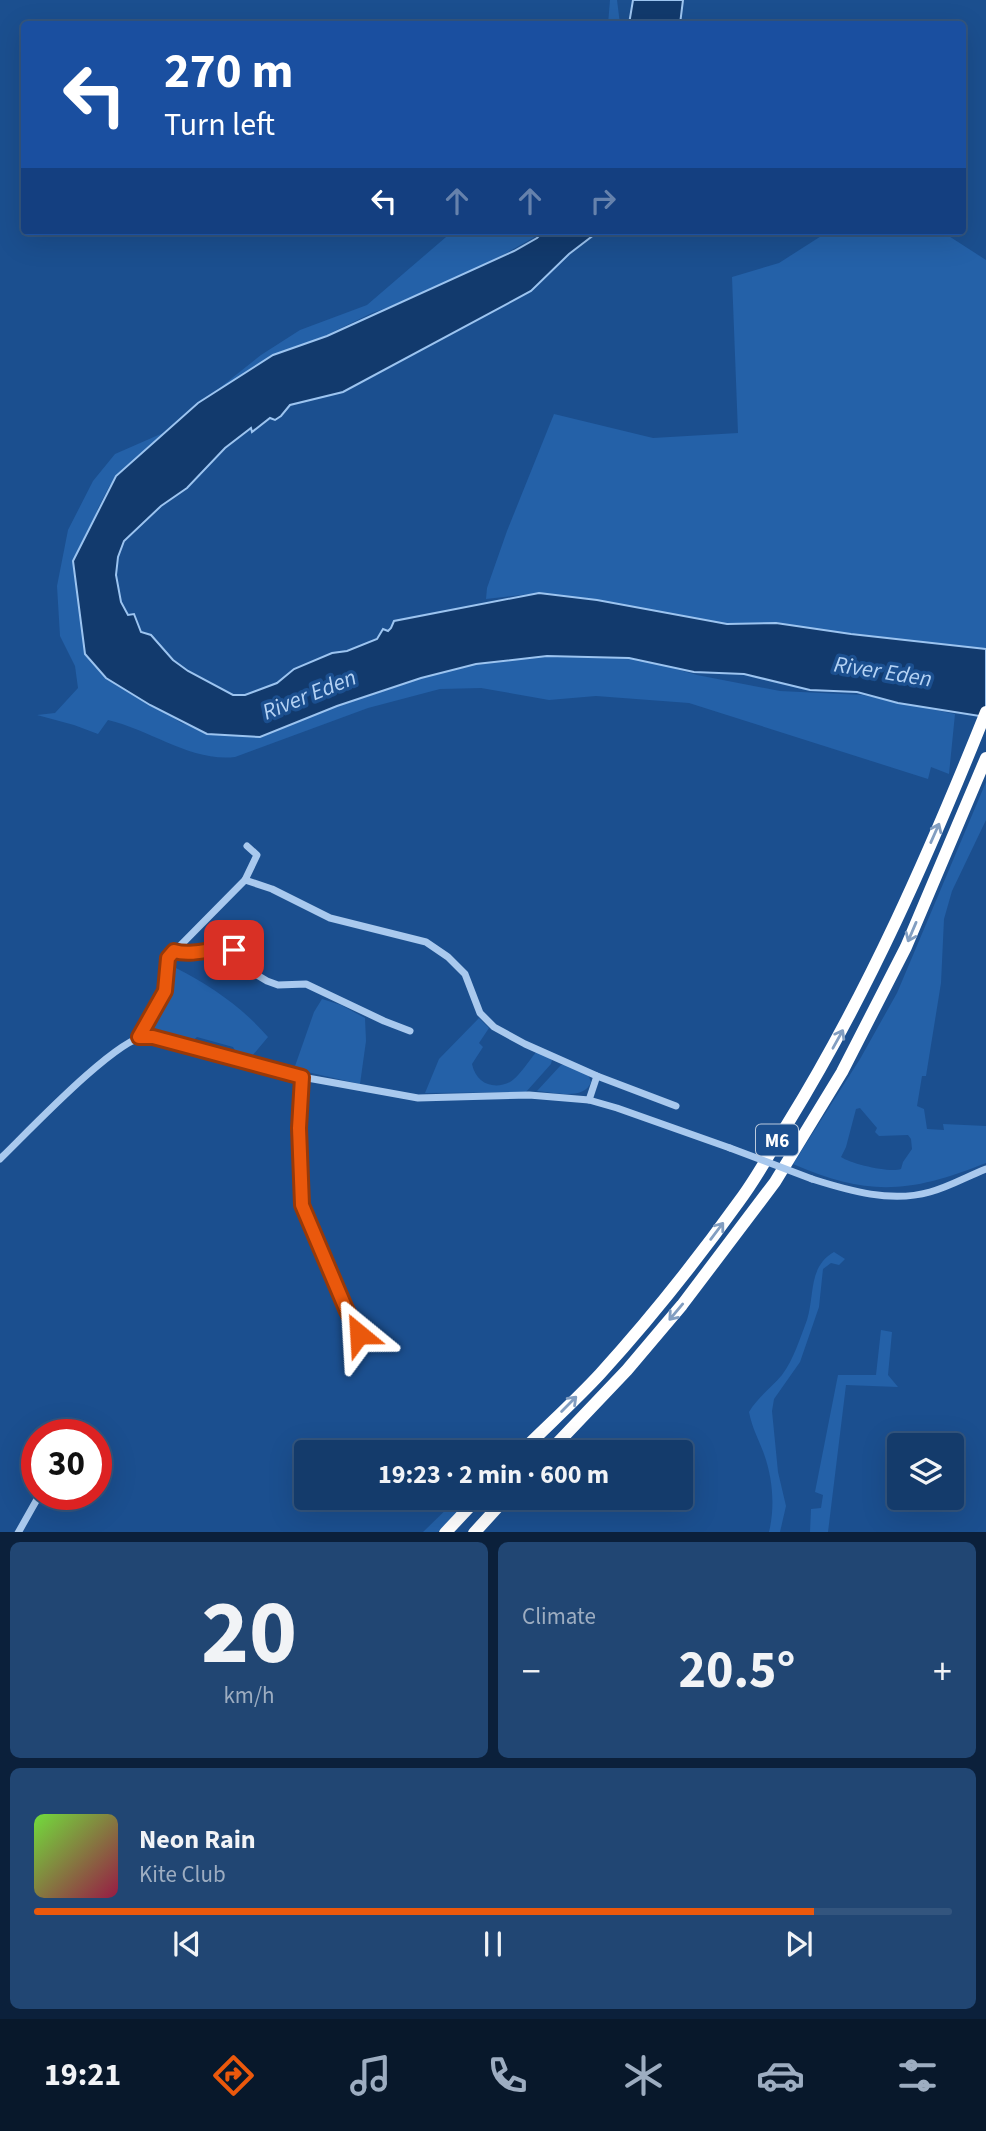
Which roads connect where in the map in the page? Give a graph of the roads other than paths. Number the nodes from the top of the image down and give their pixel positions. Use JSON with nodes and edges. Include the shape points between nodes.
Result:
{"nodes":[{"id":1,"x":986,"y":712,"type":"edge"},
{"id":2,"x":986,"y":758,"type":"edge"},
{"id":3,"x":247,"y":846,"type":"dead end"},
{"id":4,"x":245,"y":880,"type":"junction"},
{"id":5,"x":174,"y":951,"type":"junction"},
{"id":6,"x":410,"y":1031,"type":"dead end"},
{"id":7,"x":139,"y":1037,"type":"junction"},
{"id":8,"x":597,"y":1076,"type":"junction"},
{"id":9,"x":302,"y":1077,"type":"junction"},
{"id":10,"x":589,"y":1100,"type":"junction"},
{"id":11,"x":676,"y":1105,"type":"dead end"},
{"id":12,"x":0,"y":1159,"type":"edge"},
{"id":13,"x":986,"y":1169,"type":"edge"},
{"id":14,"x":359,"y":1334,"type":"dead end"},
{"id":15,"x":533,"y":1440,"type":"edge"},
{"id":16,"x":560,"y":1440,"type":"edge"},
{"id":17,"x":31,"y":1510,"type":"edge"},
{"id":18,"x":467,"y":1510,"type":"edge"},
{"id":19,"x":495,"y":1510,"type":"edge"},
{"id":20,"x":18,"y":1532,"type":"edge"},
{"id":21,"x":446,"y":1532,"type":"edge"},
{"id":22,"x":474,"y":1532,"type":"edge"}],
"edges":[{"from":15,"to":1,"type":"highway","number":"M6","one_way":true,"via":[[600,1374],[742,1197],[824,1065],[885,946]]},
{"from":2,"to":16,"type":"highway","number":"M6","one_way":true,"via":[[906,947],[842,1072],[775,1182],[682,1305]]},
{"from":3,"to":4,"type":"street","via":[[257,855]]},
{"from":4,"to":5,"type":"street"},
{"from":4,"to":8,"type":"street","via":[[330,918],[426,942],[465,974],[480,1013],[494,1027]]},
{"from":5,"to":6,"type":"street","via":[[234,950],[267,981],[306,984]]},
{"from":5,"to":7,"type":"street","via":[[168,958],[165,991]]},
{"from":7,"to":9,"type":"street"},
{"from":7,"to":12,"type":"street","via":[[111,1053]]},
{"from":8,"to":10,"type":"street"},
{"from":8,"to":11,"type":"street"},
{"from":9,"to":10,"type":"street","via":[[418,1098],[529,1095]]},
{"from":9,"to":14,"type":"street","via":[[302,1205]]},
{"from":10,"to":13,"type":"street","bridge":true,"via":[[869,1195],[929,1192]]},
{"from":17,"to":20,"type":"street"},
{"from":18,"to":21,"type":"highway"},
{"from":19,"to":22,"type":"highway"}]}
